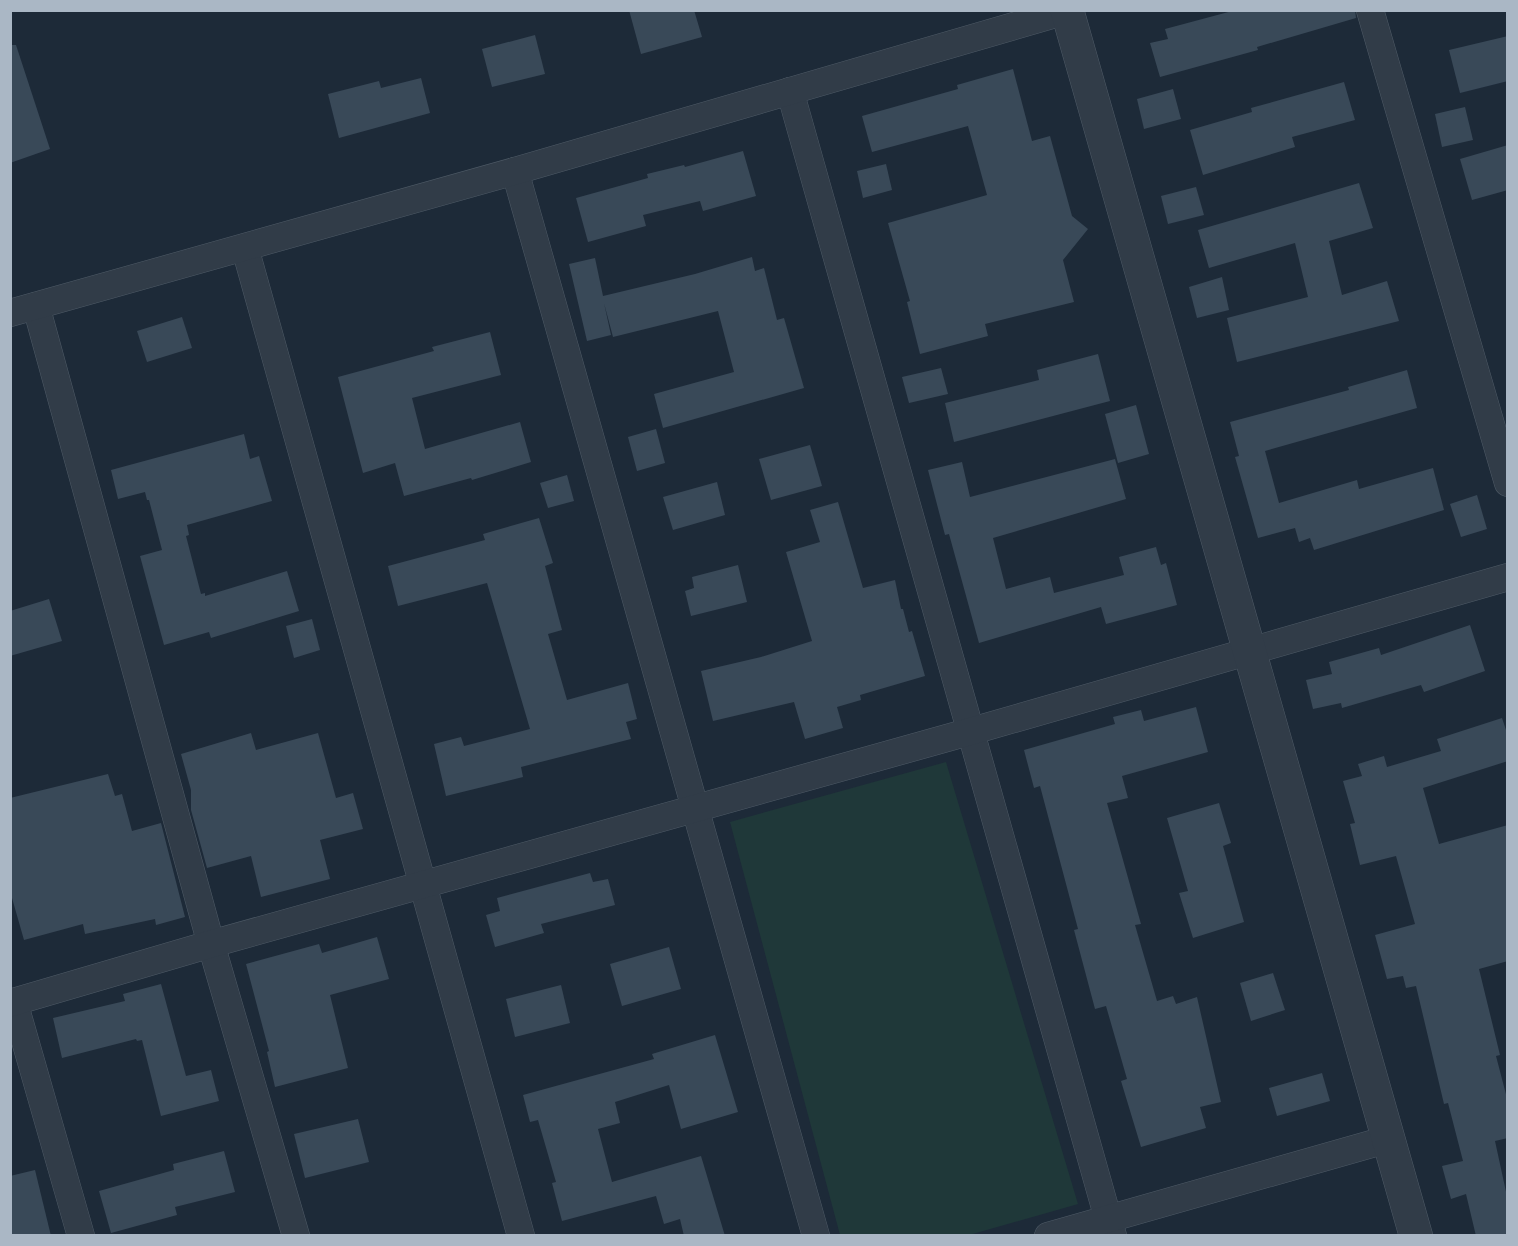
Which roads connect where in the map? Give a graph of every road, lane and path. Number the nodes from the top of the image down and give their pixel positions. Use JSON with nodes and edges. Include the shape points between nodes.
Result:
{"nodes":[{"id":1,"x":1370,"y":10,"type":"edge"},
{"id":2,"x":1068,"y":11,"type":"edge"},
{"id":3,"x":790,"y":91,"type":"junction"},
{"id":4,"x":515,"y":171,"type":"junction"},
{"id":5,"x":245,"y":248,"type":"junction"},
{"id":6,"x":36,"y":306,"type":"junction"},
{"id":7,"x":10,"y":313,"type":"edge"},
{"id":8,"x":1508,"y":483,"type":"edge"},
{"id":9,"x":1508,"y":576,"type":"edge"},
{"id":10,"x":1249,"y":651,"type":"junction"},
{"id":11,"x":972,"y":731,"type":"junction"},
{"id":12,"x":695,"y":810,"type":"junction"},
{"id":13,"x":423,"y":885,"type":"junction"},
{"id":14,"x":212,"y":944,"type":"junction"},
{"id":15,"x":12,"y":1003,"type":"edge"},
{"id":16,"x":1389,"y":1139,"type":"junction"},
{"id":17,"x":1110,"y":1227,"type":"edge"},
{"id":18,"x":81,"y":1236,"type":"edge"},
{"id":19,"x":296,"y":1236,"type":"edge"},
{"id":20,"x":521,"y":1236,"type":"edge"},
{"id":21,"x":816,"y":1236,"type":"edge"},
{"id":22,"x":1048,"y":1236,"type":"edge"},
{"id":23,"x":1416,"y":1236,"type":"edge"}],
"edges":[{"from":1,"to":8,"type":"street"},
{"from":2,"to":3,"type":"street"},
{"from":2,"to":10,"type":"street"},
{"from":3,"to":4,"type":"street"},
{"from":3,"to":11,"type":"street"},
{"from":4,"to":5,"type":"street"},
{"from":4,"to":12,"type":"street"},
{"from":5,"to":6,"type":"street"},
{"from":5,"to":13,"type":"street"},
{"from":6,"to":7,"type":"street"},
{"from":6,"to":14,"type":"street"},
{"from":9,"to":10,"type":"street"},
{"from":10,"to":11,"type":"street"},
{"from":10,"to":16,"type":"street"},
{"from":11,"to":12,"type":"street"},
{"from":11,"to":17,"type":"street"},
{"from":12,"to":13,"type":"street"},
{"from":12,"to":21,"type":"street"},
{"from":13,"to":14,"type":"street"},
{"from":13,"to":20,"type":"street"},
{"from":14,"to":15,"type":"street"},
{"from":14,"to":19,"type":"street"},
{"from":15,"to":18,"type":"street"},
{"from":16,"to":17,"type":"street"},
{"from":16,"to":23,"type":"street"},
{"from":17,"to":22,"type":"street"}]}
